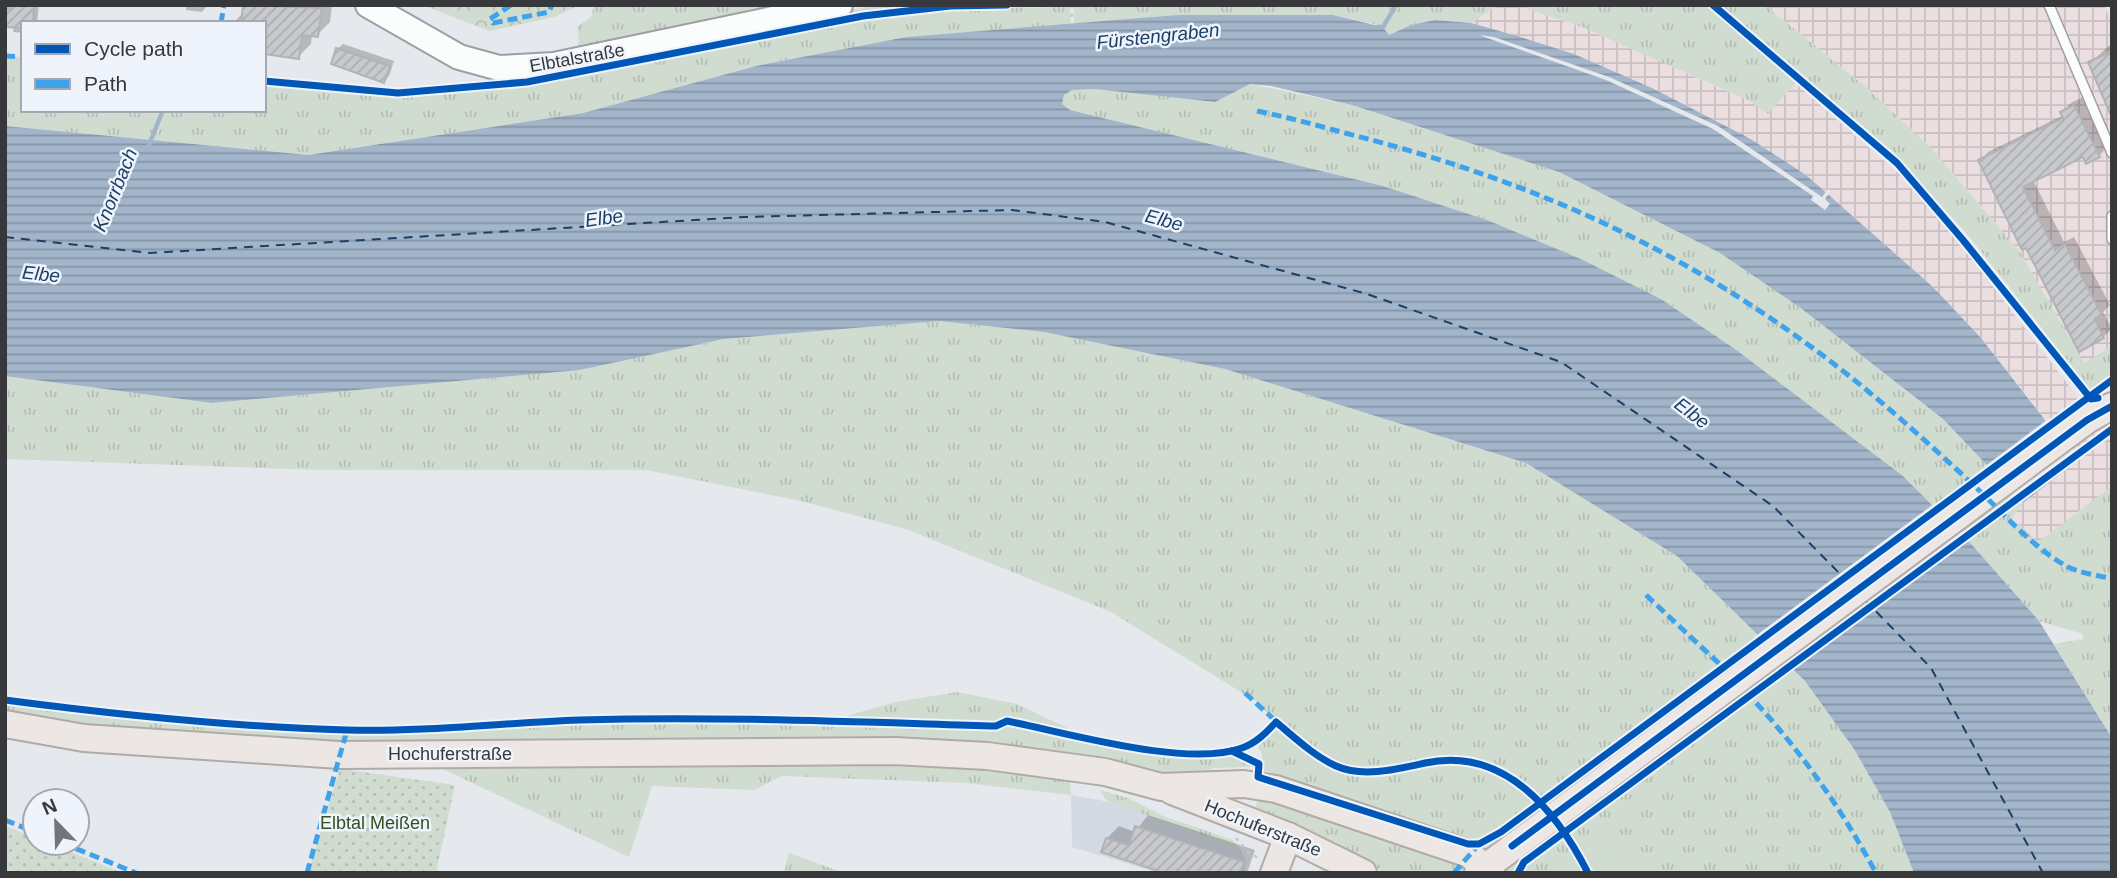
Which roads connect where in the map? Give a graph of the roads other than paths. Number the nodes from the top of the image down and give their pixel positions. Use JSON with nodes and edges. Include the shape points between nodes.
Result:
{"nodes":[{"id":1,"x":368,"y":5,"type":"edge"},
{"id":2,"x":840,"y":5,"type":"edge"},
{"id":3,"x":2049,"y":5,"type":"edge"},
{"id":4,"x":2112,"y":153,"type":"edge"},
{"id":5,"x":2112,"y":216,"type":"edge"},
{"id":6,"x":2112,"y":239,"type":"edge"},
{"id":7,"x":2112,"y":393,"type":"edge"},
{"id":8,"x":2112,"y":406,"type":"edge"},
{"id":9,"x":2087,"y":420,"type":"junction"},
{"id":10,"x":5,"y":724,"type":"edge"},
{"id":11,"x":1161,"y":787,"type":"junction"},
{"id":12,"x":1288,"y":836,"type":"junction"},
{"id":13,"x":1485,"y":870,"type":"edge"},
{"id":14,"x":1274,"y":873,"type":"edge"},
{"id":15,"x":1363,"y":873,"type":"edge"}],
"edges":[{"from":1,"to":2,"type":"street","name":"Elbtalstraße","via":[[459,57],[499,68],[554,65]]},
{"from":3,"to":4,"type":"lane"},
{"from":5,"to":6,"type":"lane"},
{"from":7,"to":9,"type":"main road"},
{"from":8,"to":9,"type":"main road"},
{"from":9,"to":13,"type":"main road"},
{"from":10,"to":11,"type":"main road","name":"Hochuferstraße","via":[[84,737],[338,755],[895,751],[987,756],[1070,765]]},
{"from":11,"to":12,"type":"main road","name":"Hochuferstraße"},
{"from":11,"to":13,"type":"main road","via":[[1276,789],[1469,854]]},
{"from":12,"to":14,"type":"main road"},
{"from":12,"to":15,"type":"main road","name":"Hochuferstraße"}]}
